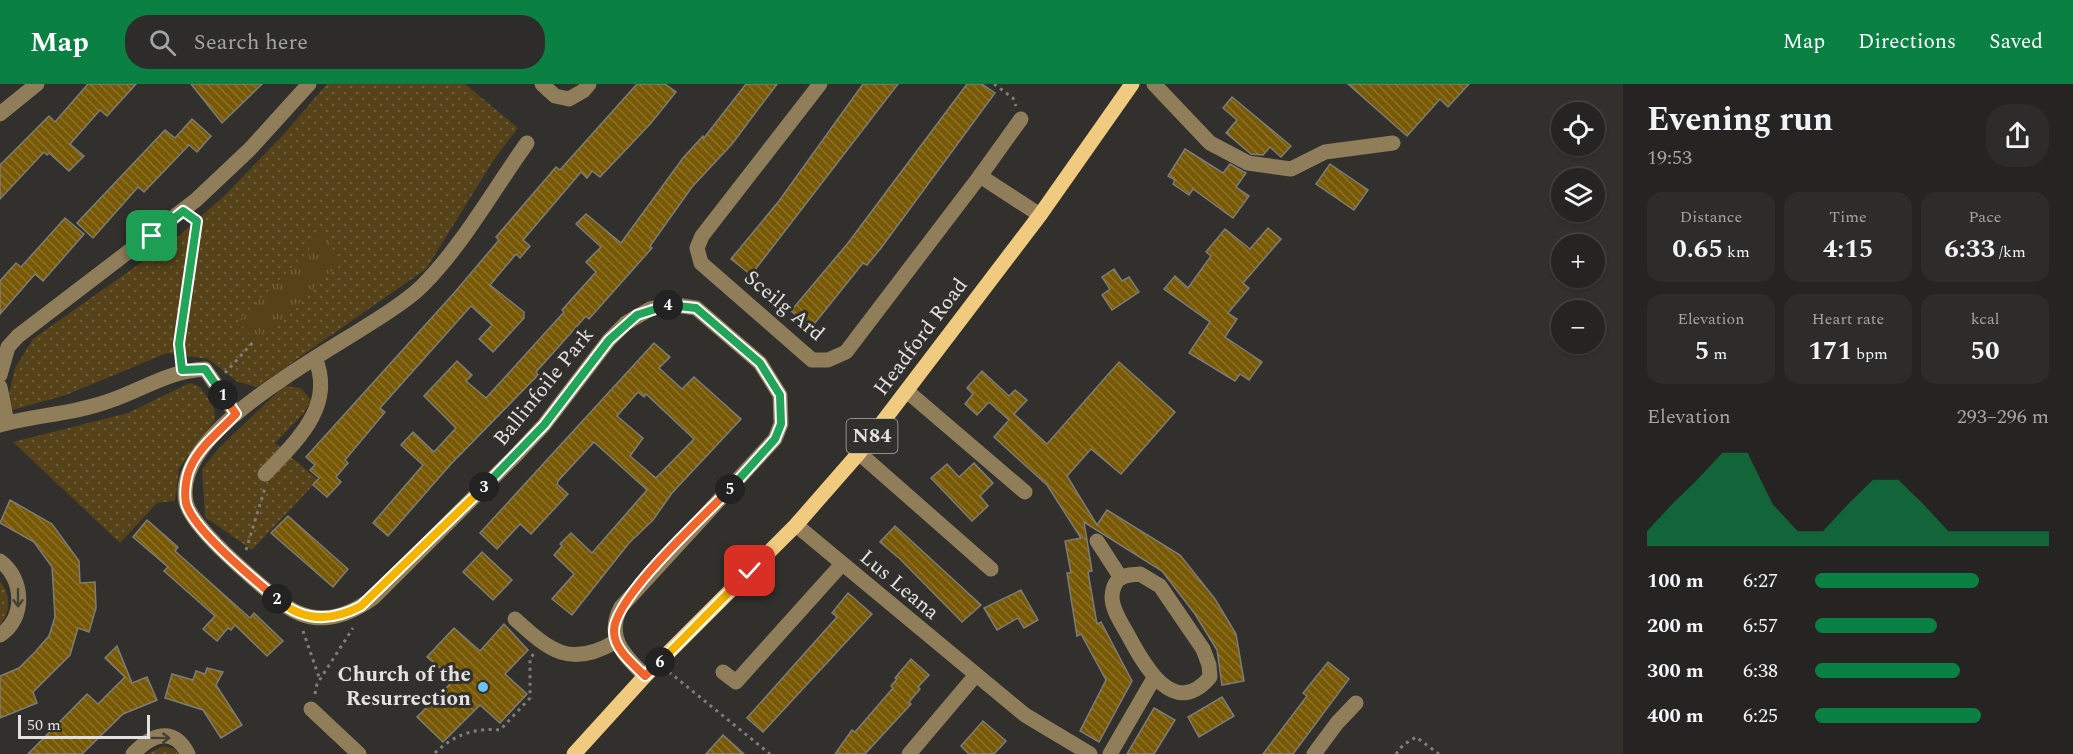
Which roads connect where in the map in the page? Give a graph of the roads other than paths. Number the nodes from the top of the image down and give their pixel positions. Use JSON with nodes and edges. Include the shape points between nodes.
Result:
{"nodes":[{"id":1,"x":37,"y":84,"type":"edge"},
{"id":2,"x":309,"y":84,"type":"edge"},
{"id":3,"x":542,"y":84,"type":"edge"},
{"id":4,"x":589,"y":84,"type":"edge"},
{"id":5,"x":820,"y":84,"type":"edge"},
{"id":6,"x":1154,"y":84,"type":"edge"},
{"id":7,"x":1129,"y":85,"type":"edge"},
{"id":8,"x":0,"y":114,"type":"edge"},
{"id":9,"x":1021,"y":119,"type":"road end"},
{"id":10,"x":527,"y":143,"type":"dead end"},
{"id":11,"x":1393,"y":144,"type":"dead end"},
{"id":12,"x":980,"y":176,"type":"junction"},
{"id":13,"x":1040,"y":215,"type":"junction"},
{"id":14,"x":315,"y":358,"type":"junction"},
{"id":15,"x":0,"y":375,"type":"edge"},
{"id":16,"x":0,"y":387,"type":"edge"},
{"id":17,"x":908,"y":392,"type":"junction"},
{"id":18,"x":236,"y":414,"type":"junction"},
{"id":19,"x":4,"y":424,"type":"edge"},
{"id":20,"x":858,"y":453,"type":"junction"},
{"id":21,"x":265,"y":474,"type":"road end"},
{"id":22,"x":1025,"y":492,"type":"dead end"},
{"id":23,"x":796,"y":525,"type":"junction"},
{"id":24,"x":1097,"y":541,"type":"dead end"},
{"id":25,"x":0,"y":561,"type":"edge"},
{"id":26,"x":842,"y":564,"type":"junction"},
{"id":27,"x":991,"y":569,"type":"dead end"},
{"id":28,"x":1121,"y":578,"type":"junction"},
{"id":29,"x":515,"y":619,"type":"dead end"},
{"id":30,"x":0,"y":635,"type":"edge"},
{"id":31,"x":615,"y":642,"type":"junction"},
{"id":32,"x":723,"y":672,"type":"dead end"},
{"id":33,"x":645,"y":676,"type":"junction"},
{"id":34,"x":975,"y":676,"type":"junction"},
{"id":35,"x":1154,"y":678,"type":"junction"},
{"id":36,"x":1356,"y":704,"type":"dead end"},
{"id":37,"x":311,"y":709,"type":"road end"},
{"id":38,"x":133,"y":754,"type":"edge"},
{"id":39,"x":188,"y":754,"type":"edge"},
{"id":40,"x":359,"y":754,"type":"edge"},
{"id":41,"x":574,"y":754,"type":"edge"},
{"id":42,"x":909,"y":754,"type":"edge"},
{"id":43,"x":1090,"y":754,"type":"edge"},
{"id":44,"x":1110,"y":754,"type":"edge"},
{"id":45,"x":1314,"y":754,"type":"edge"}],
"edges":[{"from":1,"to":8,"type":"street"},
{"from":2,"to":15,"type":"street","via":[[250,149],[183,211],[18,336],[8,347]]},
{"from":3,"to":4,"type":"street","via":[[555,96],[569,99]]},
{"from":5,"to":12,"type":"street","name":"Sceilg Ard","via":[[702,236],[697,248],[701,263],[812,360],[828,360],[846,352]]},
{"from":6,"to":11,"type":"street","via":[[1210,143],[1248,163],[1291,169],[1325,152]]},
{"from":7,"to":13,"type":"main road","name":"Headford Road","number":"N84"},
{"from":9,"to":12,"type":"street","name":"Sceilg Ard"},
{"from":10,"to":14,"type":"street","via":[[422,285],[393,309]]},
{"from":12,"to":13,"type":"street"},
{"from":13,"to":17,"type":"main road","name":"Headford Road","number":"N84"},
{"from":14,"to":18,"type":"street","via":[[290,372]]},
{"from":14,"to":21,"type":"street","via":[[321,388],[314,416],[303,434]]},
{"from":16,"to":19,"type":"street"},
{"from":17,"to":20,"type":"main road","name":"Headford Road","number":"N84"},
{"from":17,"to":22,"type":"street"},
{"from":18,"to":19,"type":"street","via":[[205,369],[182,370],[109,401],[69,413]]},
{"from":18,"to":31,"type":"street","name":"Ballinfoile Park","via":[[191,467],[186,501],[199,525],[284,606],[304,617],[328,618],[348,613],[373,598],[544,425],[626,323],[650,309],[669,304],[696,308],[768,372],[780,395],[781,424],[775,439],[746,472],[631,593],[617,614]]},
{"from":20,"to":23,"type":"main road","name":"Headford Road","number":"N84"},
{"from":20,"to":27,"type":"street"},
{"from":23,"to":26,"type":"street","name":"Lus Leana"},
{"from":23,"to":33,"type":"main road","name":"Headford Road","number":"N84"},
{"from":24,"to":28,"type":"street"},
{"from":25,"to":30,"type":"street","one_way":true,"via":[[13,575],[19,605],[14,620]]},
{"from":26,"to":32,"type":"street","via":[[736,682]]},
{"from":26,"to":34,"type":"street","name":"Lus Leana"},
{"from":28,"to":35,"type":"street","via":[[1113,590],[1116,614]]},
{"from":28,"to":35,"type":"street","via":[[1140,574],[1160,586],[1209,665],[1210,677],[1186,693]]},
{"from":29,"to":31,"type":"street","via":[[543,645],[568,655],[582,656]]},
{"from":31,"to":33,"type":"street"},
{"from":33,"to":41,"type":"main road","name":"Headford Road","number":"N84"},
{"from":34,"to":42,"type":"street"},
{"from":34,"to":43,"type":"street","name":"Lus Leana","via":[[1025,715]]},
{"from":35,"to":44,"type":"street"},
{"from":36,"to":45,"type":"street"},
{"from":37,"to":40,"type":"street"},
{"from":38,"to":39,"type":"street","one_way":true,"via":[[152,737],[162,736],[174,739]]}]}
